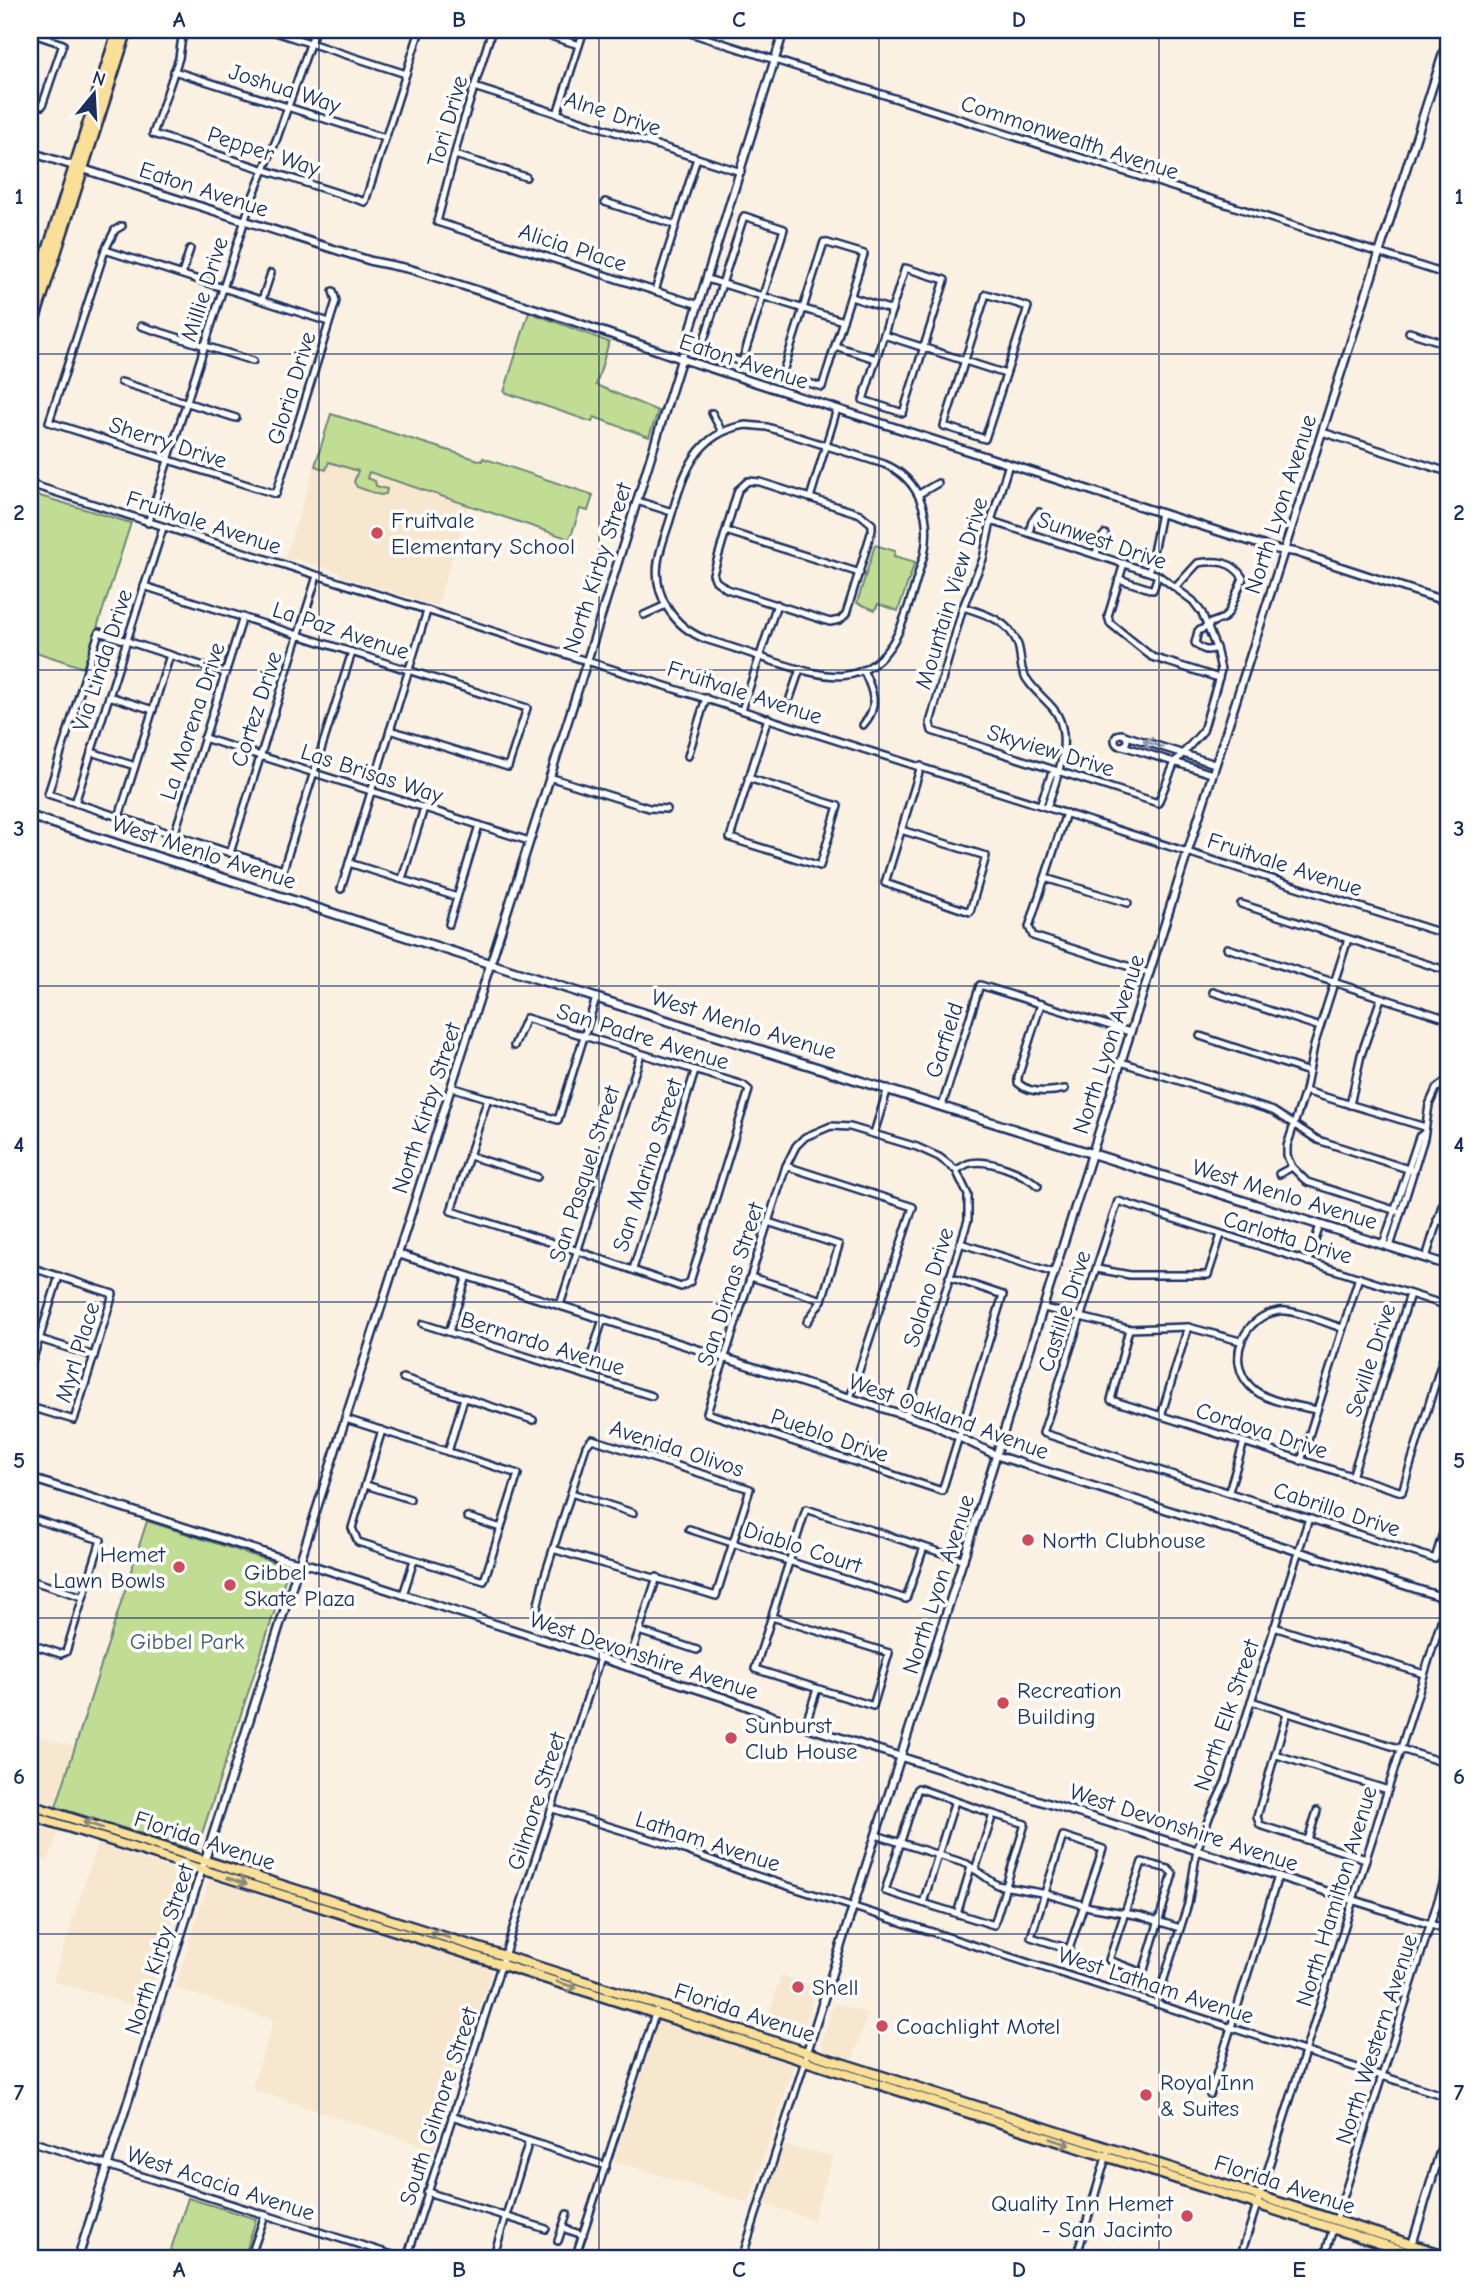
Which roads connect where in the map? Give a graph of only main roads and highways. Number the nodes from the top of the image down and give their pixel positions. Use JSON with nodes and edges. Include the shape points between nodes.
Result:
{"nodes":[{"id":1,"x":118,"y":30,"type":"edge"},
{"id":2,"x":127,"y":30,"type":"edge"},
{"id":3,"x":78,"y":167,"type":"junction"},
{"id":4,"x":30,"y":306,"type":"edge"},
{"id":5,"x":30,"y":333,"type":"edge"},
{"id":6,"x":30,"y":816,"type":"edge"},
{"id":7,"x":1448,"y":1265,"type":"edge"},
{"id":8,"x":30,"y":1805,"type":"edge"},
{"id":9,"x":47,"y":1810,"type":"junction"},
{"id":10,"x":30,"y":1813,"type":"edge"},
{"id":11,"x":273,"y":1892,"type":"junction"},
{"id":12,"x":341,"y":1904,"type":"junction"},
{"id":13,"x":329,"y":1910,"type":"junction"},
{"id":14,"x":407,"y":1924,"type":"junction"},
{"id":15,"x":657,"y":2009,"type":"junction"},
{"id":16,"x":806,"y":2056,"type":"junction"},
{"id":17,"x":926,"y":2099,"type":"junction"},
{"id":18,"x":1008,"y":2116,"type":"junction"},
{"id":19,"x":1107,"y":2152,"type":"junction"},
{"id":20,"x":1410,"y":2252,"type":"edge"},
{"id":21,"x":1448,"y":2256,"type":"edge"},
{"id":22,"x":1426,"y":2258,"type":"edge"}],
"edges":[{"from":1,"to":3,"type":"highway"},
{"from":2,"to":3,"type":"highway"},
{"from":3,"to":4,"type":"highway"},
{"from":3,"to":5,"type":"highway"},
{"from":6,"to":7,"type":"main road","name":"West Menlo Avenue"},
{"from":8,"to":9,"type":"main road","name":"Florida Avenue"},
{"from":9,"to":10,"type":"main road"},
{"from":12,"to":9,"type":"main road","name":"Florida Avenue","one_way":true},
{"from":10,"to":11,"type":"main road","name":"Florida Avenue","one_way":true},
{"from":11,"to":12,"type":"main road"},
{"from":11,"to":13,"type":"main road","name":"Florida Avenue"},
{"from":12,"to":14,"type":"main road","name":"Florida Avenue"},
{"from":13,"to":14,"type":"main road"},
{"from":13,"to":15,"type":"main road","name":"Florida Avenue","one_way":true},
{"from":15,"to":14,"type":"main road","name":"Florida Avenue","one_way":true},
{"from":15,"to":16,"type":"main road","name":"Florida Avenue"},
{"from":16,"to":17,"type":"main road","name":"Florida Avenue"},
{"from":16,"to":18,"type":"main road","name":"Florida Avenue"},
{"from":17,"to":18,"type":"main road","via":[[1001,2119]]},
{"from":17,"to":19,"type":"main road","name":"Florida Avenue","one_way":true},
{"from":18,"to":19,"type":"main road","name":"Florida Avenue"},
{"from":19,"to":20,"type":"main road","name":"Florida Avenue"},
{"from":20,"to":21,"type":"main road","name":"Florida Avenue"},
{"from":20,"to":22,"type":"main road","name":"Florida Avenue"}]}
